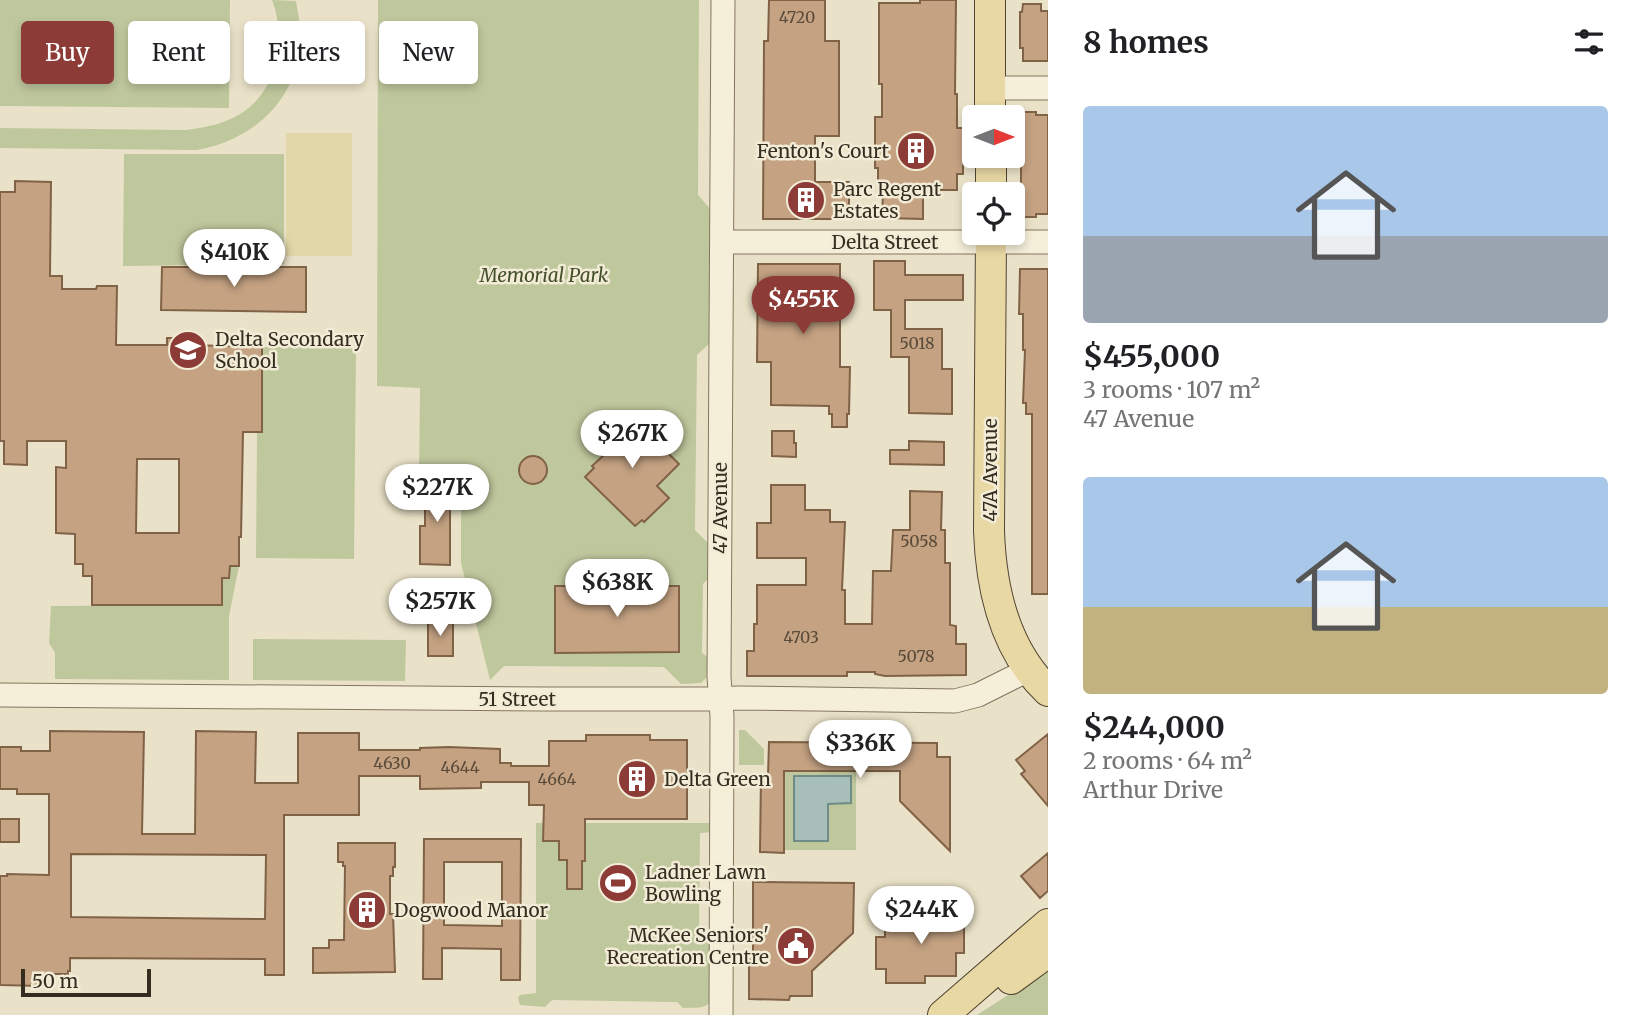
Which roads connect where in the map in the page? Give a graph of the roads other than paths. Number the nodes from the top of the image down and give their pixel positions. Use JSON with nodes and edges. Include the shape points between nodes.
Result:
{"nodes":[{"id":1,"x":723,"y":0,"type":"edge"},
{"id":2,"x":990,"y":0,"type":"edge"},
{"id":3,"x":990,"y":88,"type":"junction"},
{"id":4,"x":1048,"y":88,"type":"edge"},
{"id":5,"x":990,"y":105,"type":"edge"},
{"id":6,"x":962,"y":238,"type":"edge"},
{"id":7,"x":1025,"y":240,"type":"edge"},
{"id":8,"x":723,"y":242,"type":"junction"},
{"id":9,"x":1048,"y":242,"type":"edge"},
{"id":10,"x":991,"y":245,"type":"edge"},
{"id":11,"x":1038,"y":681,"type":"edge"},
{"id":12,"x":0,"y":695,"type":"edge"},
{"id":13,"x":721,"y":699,"type":"junction"},
{"id":14,"x":1048,"y":924,"type":"edge"},
{"id":15,"x":1048,"y":952,"type":"edge"},
{"id":16,"x":721,"y":1015,"type":"edge"},
{"id":17,"x":943,"y":1015,"type":"edge"},
{"id":18,"x":959,"y":1015,"type":"edge"}],
"edges":[{"from":1,"to":8,"type":"street","name":"47 Avenue"},
{"from":2,"to":3,"type":"main road"},
{"from":3,"to":4,"type":"street"},
{"from":3,"to":5,"type":"main road"},
{"from":6,"to":8,"type":"street","name":"Delta Street"},
{"from":7,"to":9,"type":"street","name":"Delta Street"},
{"from":8,"to":13,"type":"street","name":"47 Avenue"},
{"from":10,"to":11,"type":"main road","name":"47A Avenue","via":[[990,554],[1005,622]]},
{"from":11,"to":13,"type":"street","name":"51 Street","via":[[955,701]]},
{"from":12,"to":13,"type":"street","name":"51 Street"},
{"from":13,"to":16,"type":"street","name":"47 Avenue"},
{"from":14,"to":17,"type":"main road"},
{"from":15,"to":18,"type":"main road"}]}
